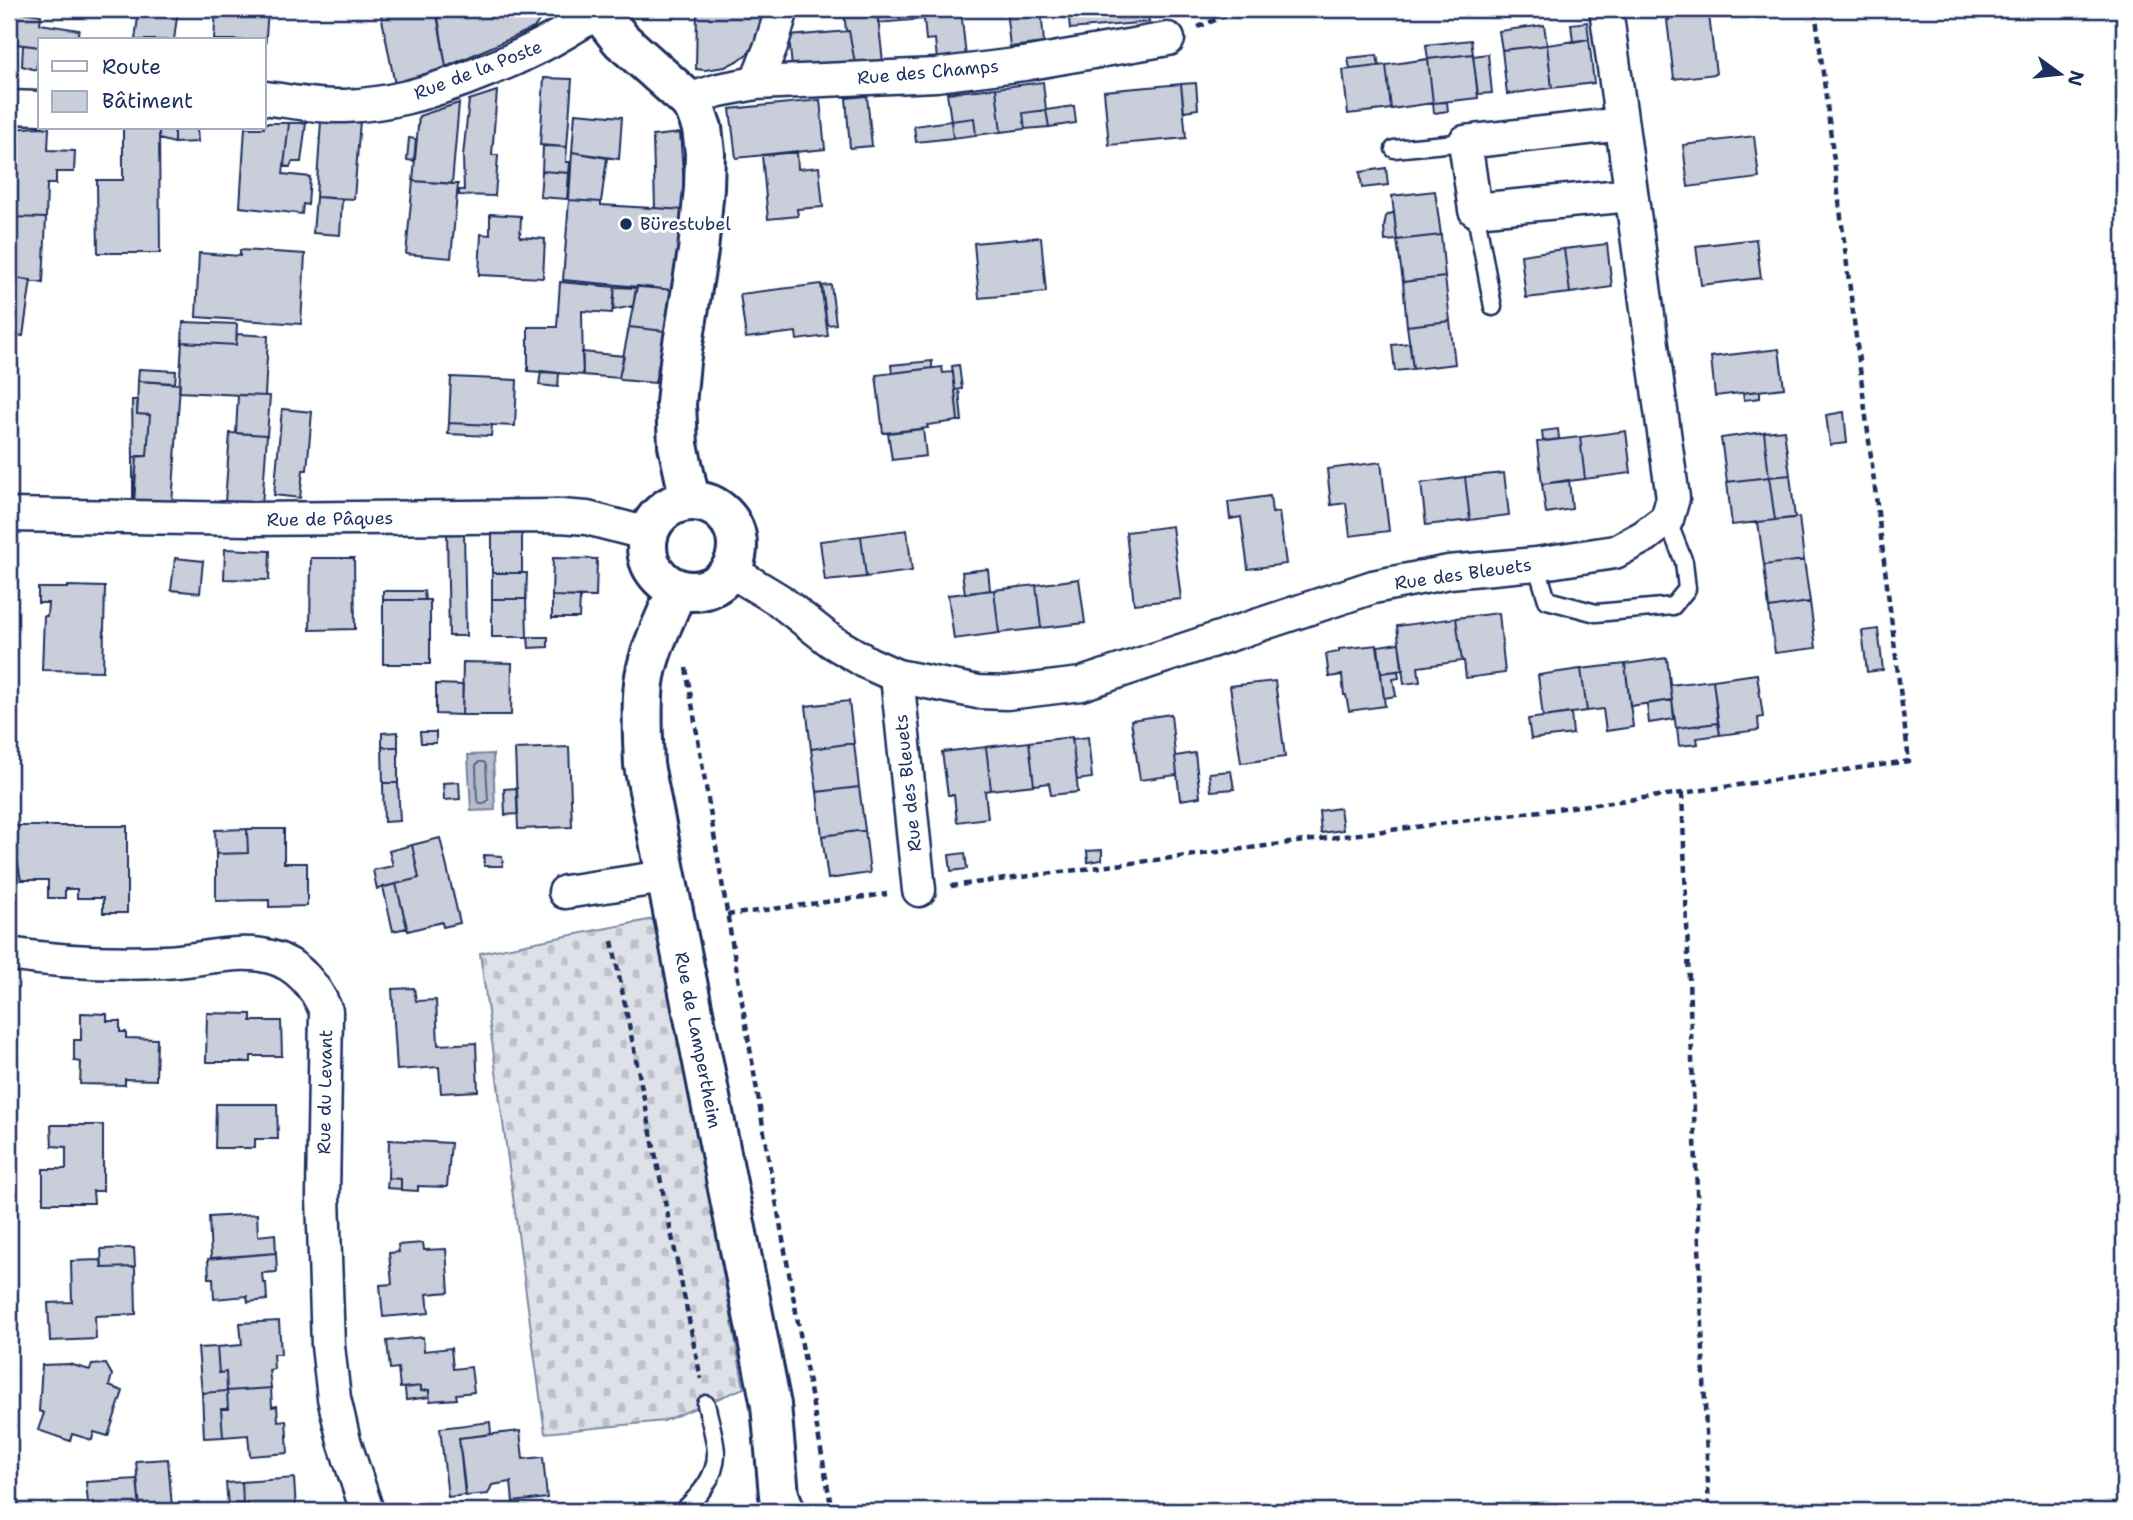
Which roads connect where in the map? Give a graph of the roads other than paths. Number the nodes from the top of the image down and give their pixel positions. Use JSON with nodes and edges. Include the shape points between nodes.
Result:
{"nodes":[{"id":1,"x":782,"y":9,"type":"edge"},
{"id":2,"x":1606,"y":9,"type":"edge"},
{"id":3,"x":598,"y":10,"type":"edge"},
{"id":4,"x":1168,"y":39,"type":"road end"},
{"id":5,"x":756,"y":83,"type":"junction"},
{"id":6,"x":266,"y":98,"type":"edge"},
{"id":7,"x":688,"y":100,"type":"junction"},
{"id":8,"x":9,"y":107,"type":"edge"},
{"id":9,"x":38,"y":108,"type":"edge"},
{"id":10,"x":1622,"y":124,"type":"junction"},
{"id":11,"x":1465,"y":142,"type":"junction"},
{"id":12,"x":1394,"y":149,"type":"dead end"},
{"id":13,"x":1631,"y":195,"type":"junction"},
{"id":14,"x":1475,"y":210,"type":"junction"},
{"id":15,"x":1493,"y":307,"type":"dead end"},
{"id":16,"x":690,"y":500,"type":"junction"},
{"id":17,"x":9,"y":515,"type":"edge"},
{"id":18,"x":1667,"y":519,"type":"junction"},
{"id":19,"x":648,"y":534,"type":"junction"},
{"id":20,"x":1536,"y":564,"type":"junction"},
{"id":21,"x":732,"y":570,"type":"junction"},
{"id":22,"x":677,"y":590,"type":"junction"},
{"id":23,"x":897,"y":676,"type":"junction"},
{"id":24,"x":666,"y":877,"type":"junction"},
{"id":25,"x":919,"y":890,"type":"road end"},
{"id":26,"x":565,"y":892,"type":"dead end"},
{"id":27,"x":9,"y":954,"type":"edge"},
{"id":28,"x":706,"y":1404,"type":"road end"},
{"id":29,"x":780,"y":1506,"type":"edge"},
{"id":30,"x":367,"y":1511,"type":"edge"},
{"id":31,"x":682,"y":1511,"type":"edge"}],
"edges":[{"from":1,"to":5,"type":"street"},
{"from":2,"to":10,"type":"street"},
{"from":3,"to":6,"type":"street","name":"Rue de la Poste","via":[[561,37],[510,62],[419,96],[343,106]]},
{"from":3,"to":7,"type":"main road","via":[[621,40]]},
{"from":4,"to":5,"type":"street","name":"Rue des Champs","via":[[936,75]]},
{"from":5,"to":7,"type":"street","name":"Rue des Champs"},
{"from":7,"to":16,"type":"main road","via":[[702,128],[705,153],[698,251],[677,404],[678,445]]},
{"from":8,"to":9,"type":"street"},
{"from":10,"to":11,"type":"street"},
{"from":10,"to":13,"type":"street"},
{"from":11,"to":12,"type":"lane"},
{"from":11,"to":14,"type":"street"},
{"from":13,"to":14,"type":"street"},
{"from":13,"to":18,"type":"street","via":[[1673,498]]},
{"from":14,"to":15,"type":"lane"},
{"from":16,"to":19,"type":"main road","via":[[665,509]]},
{"from":16,"to":21,"type":"main road","via":[[715,506],[729,518],[738,552]]},
{"from":17,"to":19,"type":"street","name":"Rue de Pâques","via":[[248,519],[560,516]]},
{"from":18,"to":20,"type":"street","name":"Rue des Bleuets","via":[[1615,552]]},
{"from":18,"to":20,"type":"lane","via":[[1684,562],[1687,589],[1673,606],[1596,614],[1547,600]]},
{"from":19,"to":22,"type":"main road","via":[[648,558],[656,574]]},
{"from":20,"to":23,"type":"street","name":"Rue des Bleuets","via":[[1449,572],[1373,587],[1081,684],[978,692]]},
{"from":21,"to":22,"type":"main road","via":[[704,591]]},
{"from":21,"to":23,"type":"street","name":"Rue des Bleuets","via":[[831,641]]},
{"from":22,"to":24,"type":"main road","name":"Rue de Lampertheim","via":[[644,681],[642,724],[644,765]]},
{"from":23,"to":25,"type":"street","name":"Rue des Bleuets"},
{"from":24,"to":26,"type":"street"},
{"from":24,"to":29,"type":"main road","name":"Rue de Lampertheim","via":[[771,1405]]},
{"from":27,"to":30,"type":"street","name":"Rue du Levant","via":[[165,962],[248,954],[273,957],[306,977],[319,994],[326,1011],[323,1197],[328,1346],[334,1398]]},
{"from":28,"to":31,"type":"lane","via":[[716,1454],[714,1466],[711,1477]]}]}
